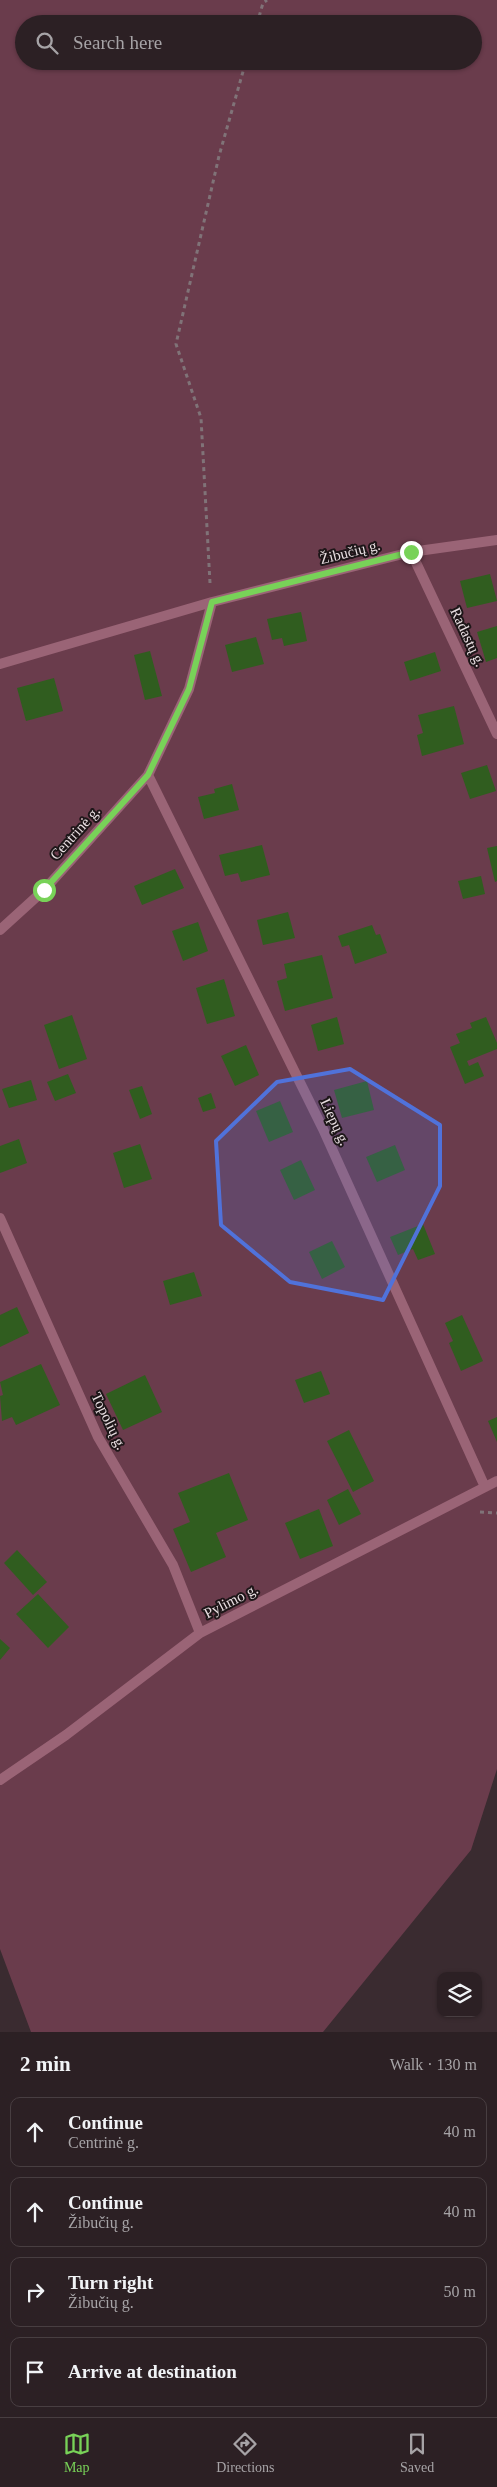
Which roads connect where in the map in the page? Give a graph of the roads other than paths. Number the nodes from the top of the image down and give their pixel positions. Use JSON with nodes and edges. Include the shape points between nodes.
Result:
{"nodes":[{"id":1,"x":497,"y":540,"type":"edge"},
{"id":2,"x":411,"y":552,"type":"junction"},
{"id":3,"x":212,"y":602,"type":"junction"},
{"id":4,"x":0,"y":664,"type":"edge"},
{"id":5,"x":497,"y":734,"type":"edge"},
{"id":6,"x":148,"y":775,"type":"junction"},
{"id":7,"x":0,"y":930,"type":"edge"},
{"id":8,"x":0,"y":1218,"type":"edge"},
{"id":9,"x":497,"y":1481,"type":"edge"},
{"id":10,"x":485,"y":1486,"type":"junction"},
{"id":11,"x":200,"y":1633,"type":"junction"},
{"id":12,"x":0,"y":1780,"type":"edge"}],
"edges":[{"from":1,"to":2,"type":"street","name":"Žibučių g."},
{"from":2,"to":3,"type":"street","name":"Žibučių g."},
{"from":2,"to":5,"type":"street","name":"Radastų g."},
{"from":3,"to":4,"type":"street","name":"Žibučių g."},
{"from":3,"to":6,"type":"street","via":[[189,689]]},
{"from":6,"to":7,"type":"street","name":"Centrinė g.","via":[[44,890]]},
{"from":6,"to":10,"type":"street","name":"Liepų g.","via":[[323,1129]]},
{"from":8,"to":11,"type":"street","name":"Topolių g.","via":[[98,1436],[172,1565]]},
{"from":9,"to":10,"type":"street","name":"Pylimo g."},
{"from":10,"to":11,"type":"street","name":"Pylimo g.","via":[[413,1526]]},
{"from":11,"to":12,"type":"street","name":"Pylimo g.","via":[[66,1735]]}]}
